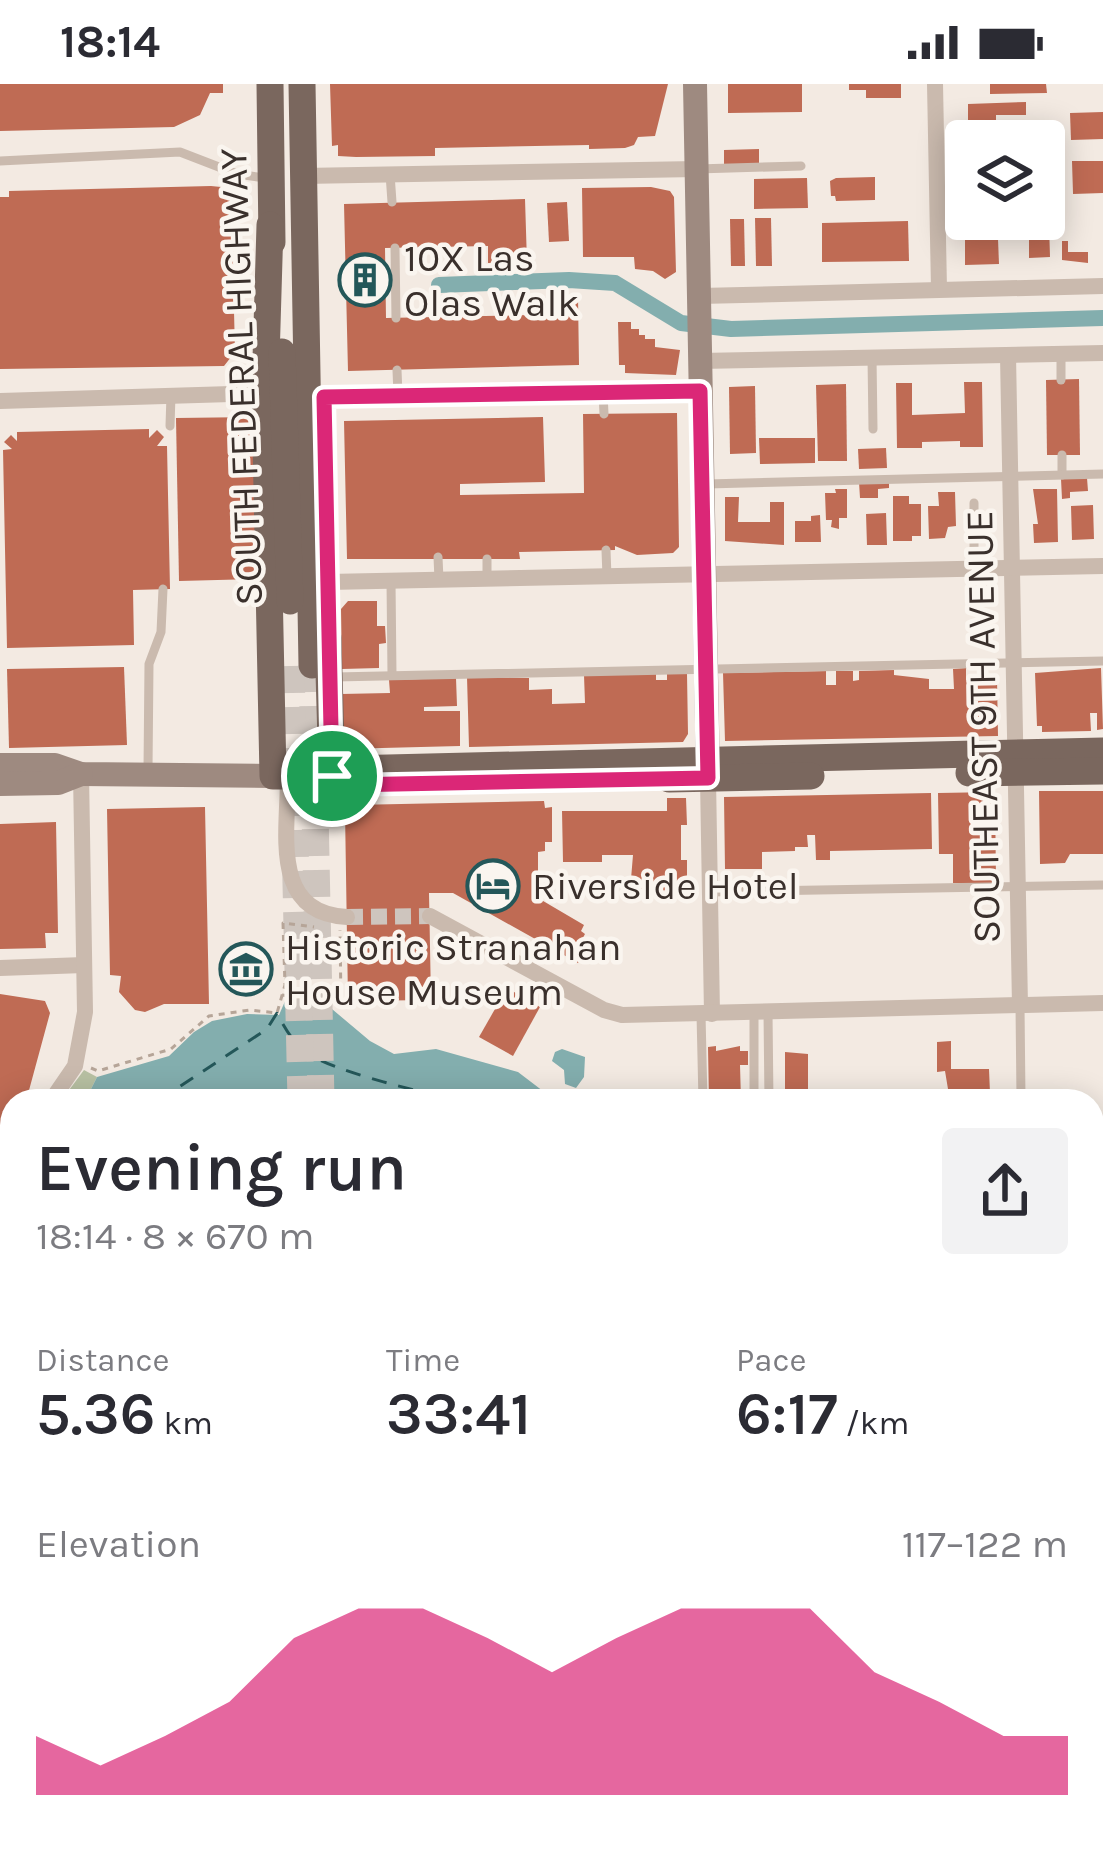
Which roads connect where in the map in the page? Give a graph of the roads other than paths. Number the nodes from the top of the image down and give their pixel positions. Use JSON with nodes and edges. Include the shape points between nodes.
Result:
{"nodes":[{"id":1,"x":269,"y":84,"type":"edge"},
{"id":2,"x":302,"y":84,"type":"edge"},
{"id":3,"x":695,"y":84,"type":"edge"},
{"id":4,"x":935,"y":84,"type":"edge"},
{"id":5,"x":0,"y":161,"type":"edge"},
{"id":6,"x":801,"y":166,"type":"dead end"},
{"id":7,"x":697,"y":169,"type":"junction"},
{"id":8,"x":390,"y":174,"type":"junction"},
{"id":9,"x":303,"y":176,"type":"junction"},
{"id":10,"x":270,"y":179,"type":"junction"},
{"id":11,"x":392,"y":202,"type":"dead end"},
{"id":12,"x":270,"y":225,"type":"junction"},
{"id":13,"x":304,"y":228,"type":"junction"},
{"id":14,"x":395,"y":248,"type":"dead end"},
{"id":15,"x":1103,"y":286,"type":"edge"},
{"id":16,"x":938,"y":289,"type":"junction"},
{"id":17,"x":700,"y":302,"type":"junction"},
{"id":18,"x":396,"y":318,"type":"dead end"},
{"id":19,"x":700,"y":352,"type":"junction"},
{"id":20,"x":1103,"y":352,"type":"edge"},
{"id":21,"x":1060,"y":354,"type":"junction"},
{"id":22,"x":1008,"y":356,"type":"junction"},
{"id":23,"x":872,"y":357,"type":"junction"},
{"id":24,"x":397,"y":370,"type":"dead end"},
{"id":25,"x":1060,"y":380,"type":"dead end"},
{"id":26,"x":700,"y":391,"type":"junction"},
{"id":27,"x":266,"y":393,"type":"junction"},
{"id":28,"x":603,"y":393,"type":"junction"},
{"id":29,"x":171,"y":394,"type":"junction"},
{"id":30,"x":398,"y":396,"type":"junction"},
{"id":31,"x":324,"y":397,"type":"junction"},
{"id":32,"x":0,"y":401,"type":"edge"},
{"id":33,"x":604,"y":414,"type":"dead end"},
{"id":34,"x":170,"y":426,"type":"dead end"},
{"id":35,"x":873,"y":429,"type":"dead end"},
{"id":36,"x":1061,"y":455,"type":"dead end"},
{"id":37,"x":1103,"y":474,"type":"edge"},
{"id":38,"x":1062,"y":475,"type":"junction"},
{"id":39,"x":1012,"y":476,"type":"junction"},
{"id":40,"x":701,"y":484,"type":"junction"},
{"id":41,"x":974,"y":503,"type":"dead end"},
{"id":42,"x":606,"y":550,"type":"dead end"},
{"id":43,"x":438,"y":557,"type":"dead end"},
{"id":44,"x":487,"y":560,"type":"dead end"},
{"id":45,"x":1103,"y":566,"type":"edge"},
{"id":46,"x":1012,"y":567,"type":"junction"},
{"id":47,"x":974,"y":568,"type":"junction"},
{"id":48,"x":703,"y":574,"type":"junction"},
{"id":49,"x":607,"y":577,"type":"junction"},
{"id":50,"x":439,"y":580,"type":"junction"},
{"id":51,"x":487,"y":580,"type":"junction"},
{"id":52,"x":391,"y":581,"type":"junction"},
{"id":53,"x":328,"y":582,"type":"junction"},
{"id":54,"x":163,"y":589,"type":"dead end"},
{"id":55,"x":1103,"y":661,"type":"edge"},
{"id":56,"x":1016,"y":662,"type":"junction"},
{"id":57,"x":310,"y":669,"type":"junction"},
{"id":58,"x":705,"y":669,"type":"junction"},
{"id":59,"x":392,"y":675,"type":"junction"},
{"id":60,"x":1103,"y":752,"type":"edge"},
{"id":61,"x":1016,"y":763,"type":"junction"},
{"id":62,"x":0,"y":766,"type":"edge"},
{"id":63,"x":708,"y":769,"type":"junction"},
{"id":64,"x":1103,"y":771,"type":"edge"},
{"id":65,"x":80,"y":774,"type":"junction"},
{"id":66,"x":148,"y":775,"type":"junction"},
{"id":67,"x":332,"y":776,"type":"junction"},
{"id":68,"x":281,"y":777,"type":"junction"},
{"id":69,"x":0,"y":784,"type":"edge"},
{"id":70,"x":1103,"y":885,"type":"edge"},
{"id":71,"x":1018,"y":886,"type":"junction"},
{"id":72,"x":710,"y":892,"type":"junction"},
{"id":73,"x":430,"y":916,"type":"tunnel mouth"},
{"id":74,"x":344,"y":922,"type":"tunnel mouth"},
{"id":75,"x":84,"y":965,"type":"junction"},
{"id":76,"x":0,"y":968,"type":"edge"},
{"id":77,"x":1103,"y":1003,"type":"edge"},
{"id":78,"x":1020,"y":1006,"type":"junction"},
{"id":79,"x":761,"y":1013,"type":"junction"},
{"id":80,"x":706,"y":1015,"type":"junction"},
{"id":81,"x":59,"y":1089,"type":"edge"},
{"id":82,"x":703,"y":1089,"type":"edge"},
{"id":83,"x":755,"y":1089,"type":"edge"},
{"id":84,"x":768,"y":1089,"type":"edge"},
{"id":85,"x":1021,"y":1089,"type":"edge"}],
"edges":[{"from":1,"to":10,"type":"main road","name":"SOUTH FEDERAL HIGHWAY"},
{"from":2,"to":9,"type":"main road","name":"SOUTH FEDERAL HIGHWAY"},
{"from":3,"to":7,"type":"main road"},
{"from":4,"to":16,"type":"street"},
{"from":5,"to":10,"type":"lane","via":[[180,152]]},
{"from":6,"to":7,"type":"lane"},
{"from":7,"to":8,"type":"street"},
{"from":7,"to":17,"type":"main road"},
{"from":8,"to":9,"type":"street"},
{"from":8,"to":11,"type":"lane"},
{"from":9,"to":13,"type":"main road","name":"SOUTH FEDERAL HIGHWAY"},
{"from":10,"to":12,"type":"main road","name":"SOUTH FEDERAL HIGHWAY"},
{"from":12,"to":27,"type":"main road"},
{"from":12,"to":57,"type":"main road","name":"SOUTH FEDERAL HIGHWAY"},
{"from":13,"to":31,"type":"main road","via":[[316,274]]},
{"from":13,"to":57,"type":"main road","name":"SOUTH FEDERAL HIGHWAY"},
{"from":14,"to":18,"type":"lane"},
{"from":15,"to":16,"type":"street"},
{"from":16,"to":17,"type":"street"},
{"from":17,"to":19,"type":"main road"},
{"from":19,"to":23,"type":"street"},
{"from":19,"to":26,"type":"main road"},
{"from":20,"to":21,"type":"street"},
{"from":21,"to":22,"type":"street"},
{"from":21,"to":25,"type":"lane"},
{"from":22,"to":23,"type":"street"},
{"from":22,"to":39,"type":"street","name":"SOUTHEAST 9TH AVENUE"},
{"from":23,"to":35,"type":"lane"},
{"from":24,"to":30,"type":"lane"},
{"from":26,"to":28,"type":"street"},
{"from":26,"to":40,"type":"main road"},
{"from":27,"to":29,"type":"street"},
{"from":27,"to":68,"type":"main road","via":[[261,558]]},
{"from":28,"to":30,"type":"street"},
{"from":28,"to":33,"type":"lane"},
{"from":29,"to":32,"type":"street"},
{"from":29,"to":34,"type":"lane"},
{"from":30,"to":31,"type":"street"},
{"from":31,"to":53,"type":"main road"},
{"from":36,"to":38,"type":"lane"},
{"from":37,"to":38,"type":"lane"},
{"from":38,"to":39,"type":"lane"},
{"from":39,"to":40,"type":"lane"},
{"from":39,"to":46,"type":"street","name":"SOUTHEAST 9TH AVENUE"},
{"from":40,"to":48,"type":"main road"},
{"from":41,"to":47,"type":"lane"},
{"from":42,"to":49,"type":"lane"},
{"from":43,"to":50,"type":"lane"},
{"from":44,"to":51,"type":"lane"},
{"from":45,"to":46,"type":"street"},
{"from":46,"to":47,"type":"street"},
{"from":46,"to":56,"type":"street","name":"SOUTHEAST 9TH AVENUE"},
{"from":47,"to":48,"type":"street"},
{"from":48,"to":49,"type":"street"},
{"from":48,"to":58,"type":"main road"},
{"from":49,"to":51,"type":"street"},
{"from":50,"to":51,"type":"street"},
{"from":50,"to":52,"type":"street"},
{"from":52,"to":53,"type":"street"},
{"from":52,"to":59,"type":"lane"},
{"from":53,"to":57,"type":"main road"},
{"from":54,"to":66,"type":"lane","via":[[149,664]]},
{"from":55,"to":56,"type":"lane"},
{"from":56,"to":58,"type":"lane"},
{"from":56,"to":61,"type":"street","name":"SOUTHEAST 9TH AVENUE"},
{"from":57,"to":59,"type":"lane"},
{"from":57,"to":67,"type":"main road"},
{"from":58,"to":59,"type":"lane"},
{"from":58,"to":63,"type":"main road"},
{"from":60,"to":61,"type":"main road"},
{"from":61,"to":63,"type":"main road"},
{"from":61,"to":64,"type":"main road"},
{"from":61,"to":71,"type":"street","name":"SOUTHEAST 9TH AVENUE"},
{"from":62,"to":65,"type":"main road","via":[[55,764]]},
{"from":63,"to":67,"type":"main road","via":[[346,785]]},
{"from":63,"to":72,"type":"street"},
{"from":65,"to":66,"type":"main road"},
{"from":65,"to":69,"type":"main road","via":[[58,783]]},
{"from":65,"to":75,"type":"street"},
{"from":66,"to":68,"type":"main road"},
{"from":67,"to":68,"type":"main road"},
{"from":68,"to":74,"type":"street","via":[[289,881],[323,921]]},
{"from":70,"to":71,"type":"lane"},
{"from":71,"to":72,"type":"lane"},
{"from":71,"to":78,"type":"street","name":"SOUTHEAST 9TH AVENUE"},
{"from":72,"to":80,"type":"street"},
{"from":73,"to":80,"type":"street","via":[[611,1014]]},
{"from":75,"to":76,"type":"street"},
{"from":75,"to":81,"type":"street","via":[[75,1066]]},
{"from":77,"to":78,"type":"street"},
{"from":78,"to":79,"type":"street"},
{"from":78,"to":85,"type":"lane","name":"SOUTHEAST 9TH AVENUE"},
{"from":79,"to":80,"type":"street"},
{"from":79,"to":83,"type":"lane"},
{"from":79,"to":84,"type":"lane"},
{"from":80,"to":82,"type":"lane"}]}
